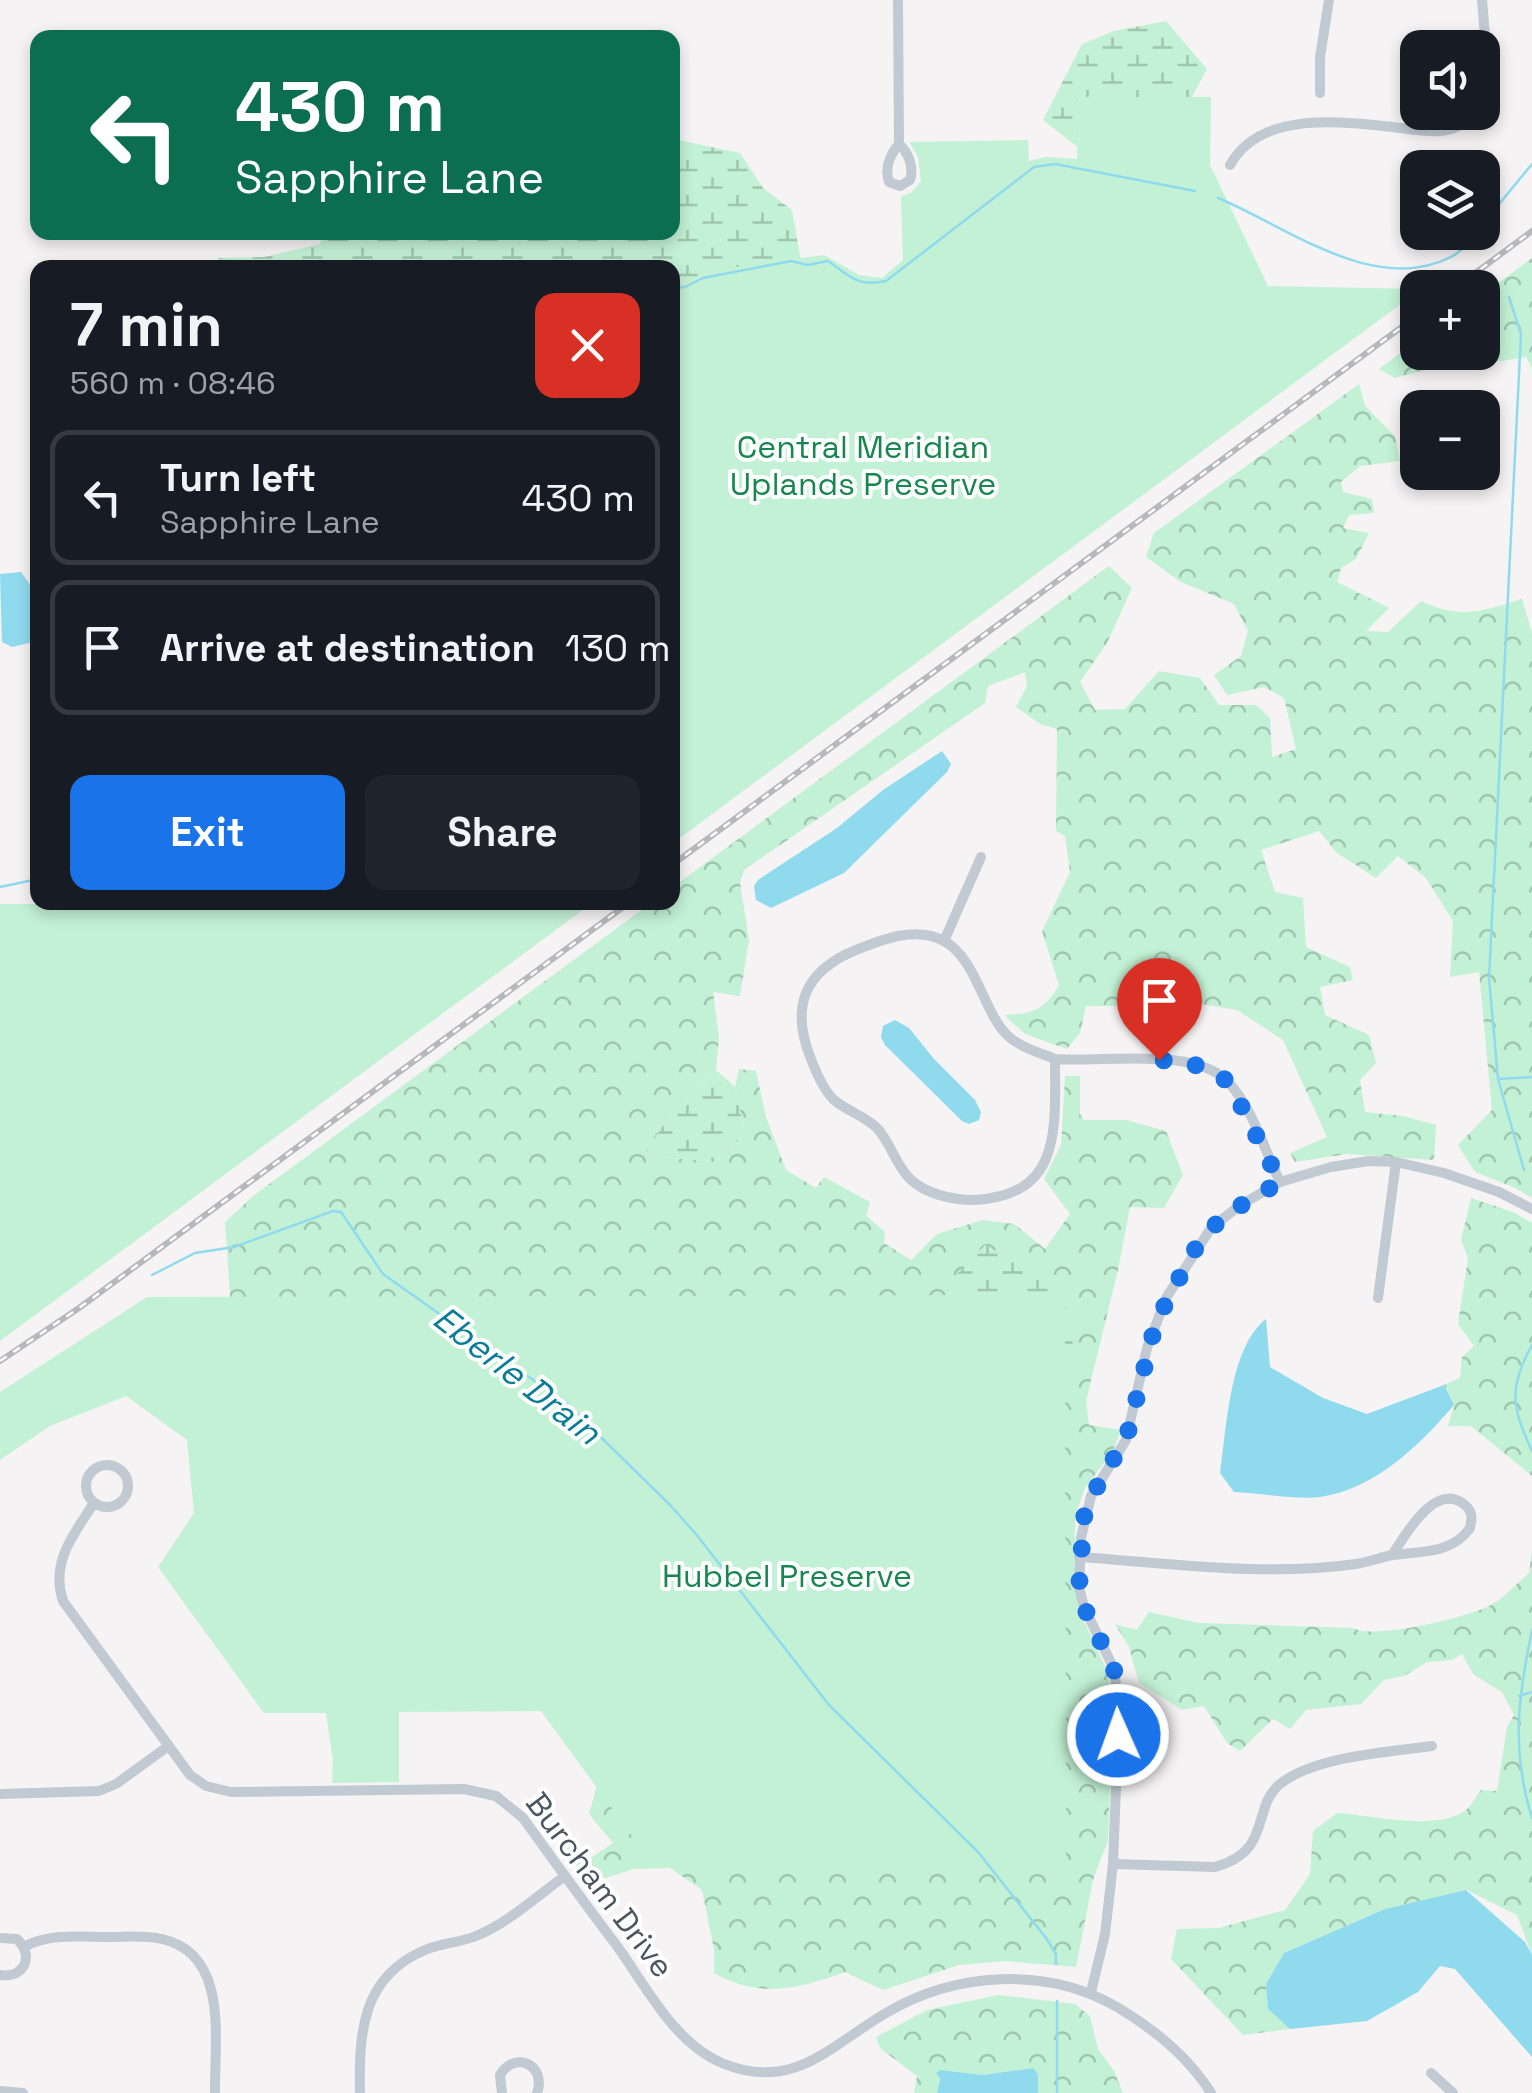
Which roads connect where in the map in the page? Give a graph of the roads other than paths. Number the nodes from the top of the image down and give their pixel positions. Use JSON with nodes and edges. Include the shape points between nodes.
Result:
{"nodes":[{"id":1,"x":898,"y":0,"type":"edge"},
{"id":2,"x":1330,"y":0,"type":"edge"},
{"id":3,"x":1482,"y":0,"type":"edge"},
{"id":4,"x":1485,"y":30,"type":"edge"},
{"id":5,"x":1320,"y":93,"type":"dead end"},
{"id":6,"x":1400,"y":128,"type":"edge"},
{"id":7,"x":1410,"y":130,"type":"edge"},
{"id":8,"x":1452,"y":130,"type":"edge"},
{"id":9,"x":899,"y":144,"type":"dead end"},
{"id":10,"x":1230,"y":165,"type":"dead end"},
{"id":11,"x":981,"y":857,"type":"dead end"},
{"id":12,"x":944,"y":941,"type":"junction"},
{"id":13,"x":1055,"y":1059,"type":"junction"},
{"id":14,"x":1396,"y":1162,"type":"junction"},
{"id":15,"x":1280,"y":1182,"type":"junction"},
{"id":16,"x":1532,"y":1208,"type":"edge"},
{"id":17,"x":1378,"y":1298,"type":"dead end"},
{"id":18,"x":94,"y":1503,"type":"junction"},
{"id":19,"x":1392,"y":1555,"type":"junction"},
{"id":20,"x":1079,"y":1557,"type":"junction"},
{"id":21,"x":1432,"y":1746,"type":"dead end"},
{"id":22,"x":167,"y":1747,"type":"junction"},
{"id":23,"x":0,"y":1794,"type":"edge"},
{"id":24,"x":1113,"y":1864,"type":"junction"},
{"id":25,"x":565,"y":1876,"type":"junction"},
{"id":26,"x":0,"y":1938,"type":"edge"},
{"id":27,"x":24,"y":1947,"type":"junction"},
{"id":28,"x":0,"y":1975,"type":"edge"},
{"id":29,"x":1091,"y":1992,"type":"junction"},
{"id":30,"x":1431,"y":2073,"type":"dead end"},
{"id":31,"x":0,"y":2091,"type":"edge"},
{"id":32,"x":23,"y":2093,"type":"edge"},
{"id":33,"x":214,"y":2093,"type":"edge"},
{"id":34,"x":360,"y":2093,"type":"edge"},
{"id":35,"x":502,"y":2093,"type":"edge"},
{"id":36,"x":536,"y":2093,"type":"edge"},
{"id":37,"x":1211,"y":2093,"type":"edge"},
{"id":38,"x":1452,"y":2093,"type":"edge"}],
"edges":[{"from":1,"to":9,"type":"street"},
{"from":2,"to":5,"type":"street"},
{"from":3,"to":4,"type":"street"},
{"from":6,"to":10,"type":"street","via":[[1282,126],[1246,144]]},
{"from":7,"to":8,"type":"street"},
{"from":11,"to":12,"type":"street"},
{"from":12,"to":13,"type":"street","via":[[965,962],[1006,1035]]},
{"from":12,"to":13,"type":"street","via":[[896,936],[827,964],[812,980],[802,1035],[835,1101],[873,1124],[920,1186],[964,1200],[989,1199],[1032,1181],[1046,1161],[1055,1129]]},
{"from":13,"to":15,"type":"street","via":[[1187,1062],[1219,1073],[1240,1098]]},
{"from":14,"to":15,"type":"street","via":[[1346,1164]]},
{"from":14,"to":16,"type":"street"},
{"from":14,"to":17,"type":"street"},
{"from":15,"to":20,"type":"street","via":[[1211,1228],[1166,1298],[1126,1440],[1088,1506]]},
{"from":18,"to":18,"type":"street","name":"Burcham Drive","via":[[110,1507],[124,1499],[128,1484],[120,1470],[104,1466],[90,1474],[86,1489]]},
{"from":18,"to":22,"type":"street","name":"Burcham Drive","via":[[62,1556],[60,1592]]},
{"from":19,"to":19,"type":"street","via":[[1453,1544],[1470,1528],[1470,1512],[1449,1500],[1433,1505]]},
{"from":19,"to":20,"type":"street","via":[[1303,1568]]},
{"from":20,"to":24,"type":"street","via":[[1084,1607],[1117,1686]]},
{"from":21,"to":24,"type":"street","via":[[1294,1776],[1277,1786],[1252,1844],[1230,1863]]},
{"from":22,"to":23,"type":"street","via":[[99,1790]]},
{"from":22,"to":25,"type":"street","name":"Burcham Drive","via":[[197,1781],[222,1791],[488,1793],[517,1812]]},
{"from":24,"to":29,"type":"street"},
{"from":25,"to":29,"type":"street","name":"Burcham Drive","via":[[679,2031],[707,2055],[740,2068],[775,2072],[803,2066],[896,2007],[955,1984],[1024,1980]]},
{"from":25,"to":34,"type":"street","via":[[489,1930],[418,1953],[389,1976],[362,2027]]},
{"from":26,"to":27,"type":"street","via":[[12,1937]]},
{"from":27,"to":28,"type":"street","via":[[21,1971]]},
{"from":27,"to":33,"type":"street","via":[[52,1938],[151,1937],[186,1950],[204,1969],[212,1992]]},
{"from":29,"to":37,"type":"street","name":"Burcham Drive","via":[[1167,2041]]},
{"from":30,"to":38,"type":"street"},
{"from":31,"to":32,"type":"street"},
{"from":35,"to":36,"type":"street","via":[[500,2075],[517,2061],[537,2072]]}]}
